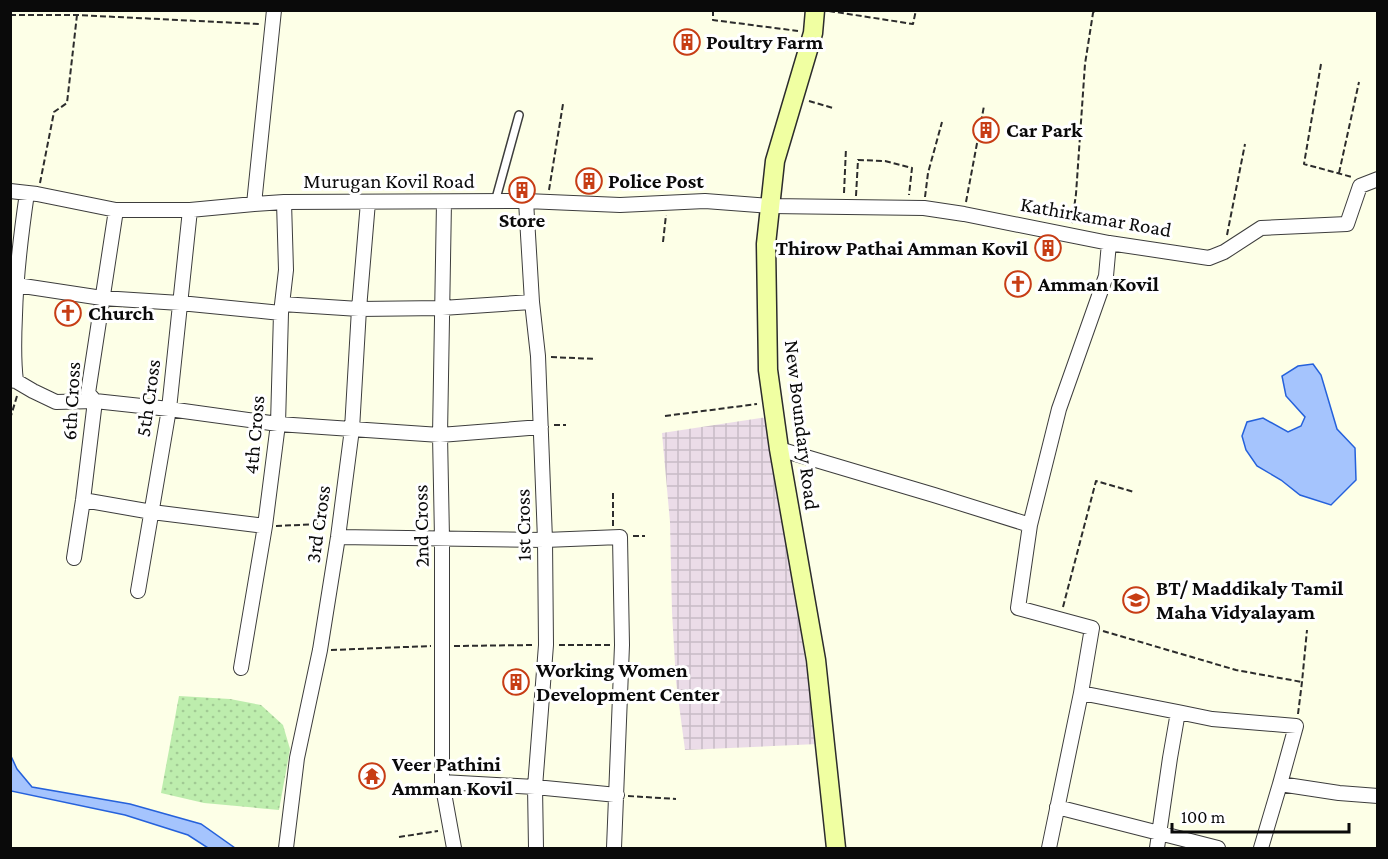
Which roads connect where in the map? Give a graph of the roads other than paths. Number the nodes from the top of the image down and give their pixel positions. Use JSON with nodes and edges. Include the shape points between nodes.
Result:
{"nodes":[{"id":1,"x":815,"y":10,"type":"edge"},
{"id":2,"x":273,"y":17,"type":"edge"},
{"id":3,"x":519,"y":115,"type":"dead end"},
{"id":4,"x":1373,"y":180,"type":"edge"},
{"id":5,"x":10,"y":191,"type":"edge"},
{"id":6,"x":32,"y":194,"type":"junction"},
{"id":7,"x":526,"y":201,"type":"junction"},
{"id":8,"x":284,"y":202,"type":"junction"},
{"id":9,"x":368,"y":202,"type":"junction"},
{"id":10,"x":444,"y":202,"type":"junction"},
{"id":11,"x":495,"y":202,"type":"junction"},
{"id":12,"x":254,"y":204,"type":"junction"},
{"id":13,"x":770,"y":206,"type":"junction"},
{"id":14,"x":116,"y":210,"type":"junction"},
{"id":15,"x":190,"y":210,"type":"junction"},
{"id":16,"x":1109,"y":243,"type":"junction"},
{"id":17,"x":13,"y":284,"type":"edge"},
{"id":18,"x":102,"y":298,"type":"junction"},
{"id":19,"x":532,"y":302,"type":"junction"},
{"id":20,"x":180,"y":303,"type":"junction"},
{"id":21,"x":281,"y":308,"type":"junction"},
{"id":22,"x":442,"y":308,"type":"junction"},
{"id":23,"x":359,"y":309,"type":"junction"},
{"id":24,"x":16,"y":382,"type":"edge"},
{"id":25,"x":95,"y":402,"type":"junction"},
{"id":26,"x":169,"y":409,"type":"junction"},
{"id":27,"x":278,"y":424,"type":"junction"},
{"id":28,"x":541,"y":427,"type":"junction"},
{"id":29,"x":352,"y":429,"type":"junction"},
{"id":30,"x":440,"y":435,"type":"junction"},
{"id":31,"x":779,"y":449,"type":"junction"},
{"id":32,"x":83,"y":500,"type":"junction"},
{"id":33,"x":152,"y":512,"type":"junction"},
{"id":34,"x":1030,"y":525,"type":"junction"},
{"id":35,"x":265,"y":526,"type":"junction"},
{"id":36,"x":338,"y":537,"type":"junction"},
{"id":37,"x":442,"y":538,"type":"junction"},
{"id":38,"x":545,"y":540,"type":"junction"},
{"id":39,"x":74,"y":558,"type":"dead end"},
{"id":40,"x":138,"y":591,"type":"dead end"},
{"id":41,"x":241,"y":668,"type":"dead end"},
{"id":42,"x":1081,"y":693,"type":"junction"},
{"id":43,"x":1178,"y":712,"type":"junction"},
{"id":44,"x":442,"y":782,"type":"junction"},
{"id":45,"x":1280,"y":784,"type":"junction"},
{"id":46,"x":535,"y":787,"type":"junction"},
{"id":47,"x":617,"y":795,"type":"junction"},
{"id":48,"x":1377,"y":796,"type":"edge"},
{"id":49,"x":1057,"y":807,"type":"junction"},
{"id":50,"x":1159,"y":834,"type":"junction"},
{"id":51,"x":286,"y":849,"type":"edge"},
{"id":52,"x":454,"y":849,"type":"edge"},
{"id":53,"x":536,"y":849,"type":"edge"},
{"id":54,"x":614,"y":849,"type":"edge"},
{"id":55,"x":836,"y":849,"type":"edge"},
{"id":56,"x":1049,"y":849,"type":"edge"},
{"id":57,"x":1157,"y":849,"type":"edge"},
{"id":58,"x":1218,"y":849,"type":"edge"},
{"id":59,"x":1261,"y":849,"type":"edge"}],
"edges":[{"from":1,"to":13,"type":"street","name":"New Boundary Road","via":[[813,33],[775,161]]},
{"from":2,"to":12,"type":"street"},
{"from":3,"to":11,"type":"lane"},
{"from":4,"to":16,"type":"street","name":"Kathirkamar Road","via":[[1360,186],[1347,224],[1261,228],[1209,258]]},
{"from":5,"to":6,"type":"street","name":"Murugan Kovil Road"},
{"from":6,"to":14,"type":"street","name":"Murugan Kovil Road"},
{"from":6,"to":17,"type":"street"},
{"from":7,"to":11,"type":"street","name":"Murugan Kovil Road"},
{"from":7,"to":13,"type":"street","name":"Murugan Kovil Road","via":[[620,205],[705,201]]},
{"from":7,"to":19,"type":"street","name":"1st Cross"},
{"from":8,"to":9,"type":"street","name":"Murugan Kovil Road"},
{"from":8,"to":12,"type":"street","name":"Murugan Kovil Road"},
{"from":8,"to":21,"type":"street","name":"4th Cross","via":[[286,270]]},
{"from":9,"to":10,"type":"street","name":"Murugan Kovil Road"},
{"from":9,"to":23,"type":"street","name":"3rd Cross"},
{"from":10,"to":11,"type":"street","name":"Murugan Kovil Road"},
{"from":10,"to":22,"type":"street","name":"2nd Cross"},
{"from":12,"to":15,"type":"street","name":"Murugan Kovil Road"},
{"from":13,"to":16,"type":"street","name":"Kathirkamar Road","via":[[924,208]]},
{"from":13,"to":31,"type":"street","name":"New Boundary Road","via":[[766,244],[768,370]]},
{"from":14,"to":15,"type":"street","name":"Murugan Kovil Road"},
{"from":14,"to":18,"type":"street","name":"6th Cross"},
{"from":15,"to":20,"type":"street","name":"5th Cross"},
{"from":16,"to":34,"type":"street","via":[[1106,276],[1059,409]]},
{"from":17,"to":18,"type":"street"},
{"from":17,"to":24,"type":"street"},
{"from":18,"to":20,"type":"street"},
{"from":18,"to":25,"type":"street","name":"6th Cross","via":[[88,393]]},
{"from":19,"to":22,"type":"street"},
{"from":19,"to":28,"type":"street","name":"1st Cross"},
{"from":20,"to":21,"type":"street"},
{"from":20,"to":26,"type":"street","name":"5th Cross"},
{"from":21,"to":23,"type":"street"},
{"from":21,"to":27,"type":"street","name":"4th Cross"},
{"from":22,"to":23,"type":"street"},
{"from":22,"to":30,"type":"street","name":"2nd Cross"},
{"from":23,"to":29,"type":"street","name":"3rd Cross"},
{"from":24,"to":25,"type":"street","via":[[56,402]]},
{"from":25,"to":26,"type":"street"},
{"from":25,"to":32,"type":"street","name":"6th Cross"},
{"from":26,"to":27,"type":"street"},
{"from":26,"to":33,"type":"street","name":"5th Cross"},
{"from":27,"to":29,"type":"street"},
{"from":27,"to":35,"type":"street","name":"4th Cross"},
{"from":28,"to":30,"type":"street"},
{"from":28,"to":38,"type":"street","name":"1st Cross"},
{"from":29,"to":30,"type":"street"},
{"from":29,"to":36,"type":"street","name":"3rd Cross"},
{"from":30,"to":37,"type":"street","name":"2nd Cross"},
{"from":31,"to":34,"type":"street"},
{"from":31,"to":55,"type":"street","name":"New Boundary Road","via":[[816,660]]},
{"from":32,"to":33,"type":"street"},
{"from":32,"to":39,"type":"street","name":"6th Cross"},
{"from":33,"to":35,"type":"street"},
{"from":33,"to":40,"type":"street","name":"5th Cross"},
{"from":34,"to":42,"type":"street","via":[[1018,608],[1092,628]]},
{"from":35,"to":41,"type":"street","name":"4th Cross"},
{"from":36,"to":37,"type":"street"},
{"from":36,"to":51,"type":"street","name":"3rd Cross","via":[[297,758]]},
{"from":37,"to":38,"type":"street"},
{"from":37,"to":44,"type":"street","name":"2nd Cross"},
{"from":38,"to":46,"type":"street","name":"1st Cross","via":[[546,645]]},
{"from":38,"to":47,"type":"street","via":[[617,537],[622,645]]},
{"from":42,"to":43,"type":"street"},
{"from":42,"to":49,"type":"street"},
{"from":43,"to":45,"type":"street","via":[[1296,726]]},
{"from":43,"to":50,"type":"street"},
{"from":44,"to":46,"type":"street"},
{"from":44,"to":52,"type":"street","name":"2nd Cross"},
{"from":45,"to":48,"type":"street"},
{"from":45,"to":59,"type":"street"},
{"from":46,"to":47,"type":"street"},
{"from":46,"to":53,"type":"street","name":"1st Cross"},
{"from":47,"to":54,"type":"street"},
{"from":49,"to":50,"type":"street"},
{"from":49,"to":56,"type":"street"},
{"from":50,"to":57,"type":"street"},
{"from":50,"to":58,"type":"street"}]}
